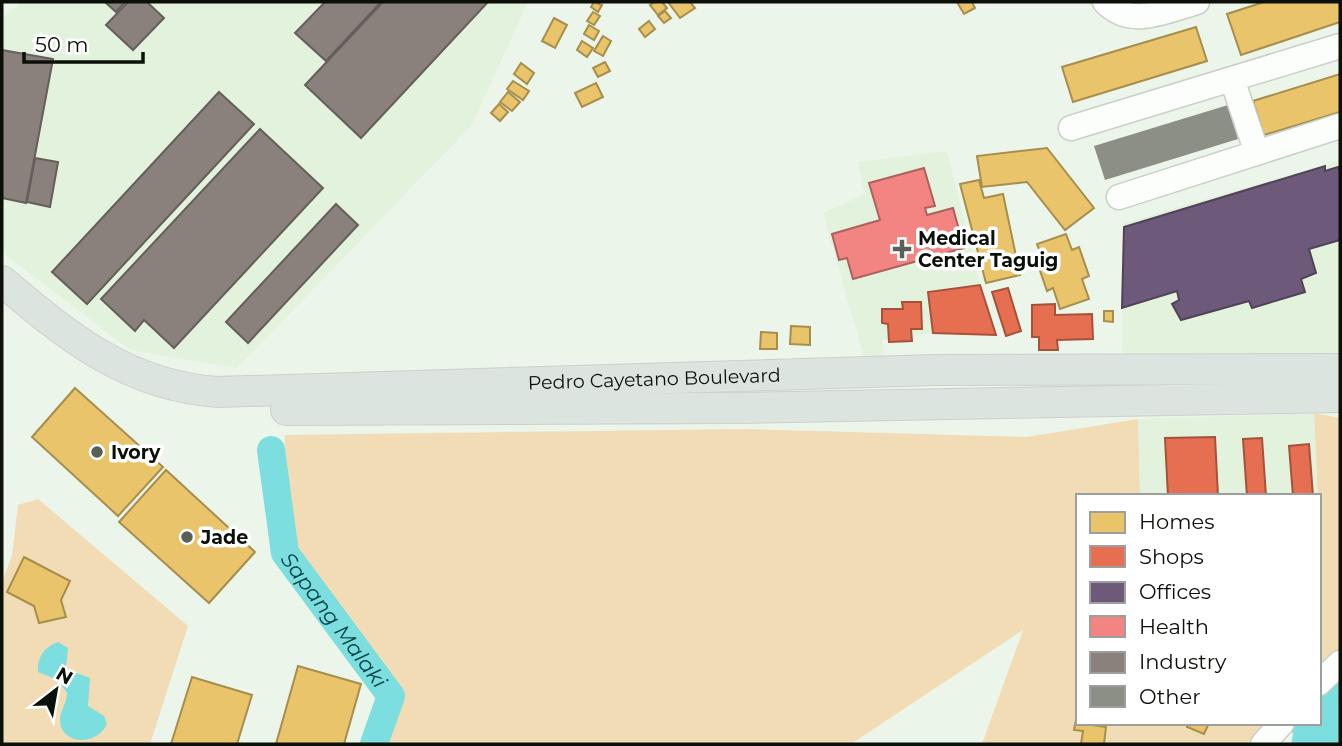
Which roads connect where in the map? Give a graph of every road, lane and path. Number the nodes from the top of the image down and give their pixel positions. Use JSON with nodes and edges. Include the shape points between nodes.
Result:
{"nodes":[{"id":1,"x":1105,"y":2,"type":"edge"},
{"id":2,"x":1197,"y":2,"type":"edge"},
{"id":3,"x":1340,"y":46,"type":"edge"},
{"id":4,"x":1232,"y":79,"type":"junction"},
{"id":5,"x":1340,"y":126,"type":"edge"},
{"id":6,"x":1071,"y":128,"type":"dead end"},
{"id":7,"x":1258,"y":153,"type":"junction"},
{"id":8,"x":1119,"y":197,"type":"dead end"},
{"id":9,"x":2,"y":281,"type":"edge"},
{"id":10,"x":2,"y":302,"type":"edge"},
{"id":11,"x":1340,"y":369,"type":"edge"},
{"id":12,"x":877,"y":372,"type":"junction"},
{"id":13,"x":1340,"y":397,"type":"edge"},
{"id":14,"x":878,"y":405,"type":"junction"},
{"id":15,"x":1340,"y":663,"type":"edge"},
{"id":16,"x":1321,"y":681,"type":"edge"},
{"id":17,"x":1280,"y":725,"type":"edge"},
{"id":18,"x":1263,"y":744,"type":"edge"}],
"edges":[{"from":1,"to":2,"type":"street","via":[[1122,16],[1141,18]]},
{"from":3,"to":4,"type":"street"},
{"from":4,"to":6,"type":"street"},
{"from":4,"to":7,"type":"street"},
{"from":5,"to":7,"type":"street"},
{"from":7,"to":8,"type":"street"},
{"from":9,"to":12,"type":"main road","name":"Pedro Cayetano Boulevard","via":[[113,364],[199,391]]},
{"from":10,"to":14,"type":"main road","name":"Pedro Cayetano Boulevard","via":[[113,383],[147,397],[201,409]]},
{"from":11,"to":12,"type":"main road","name":"Pedro Cayetano Boulevard"},
{"from":12,"to":14,"type":"main road"},
{"from":13,"to":14,"type":"main road","name":"Pedro Cayetano Boulevard"},
{"from":15,"to":16,"type":"street"},
{"from":17,"to":18,"type":"street"}]}
